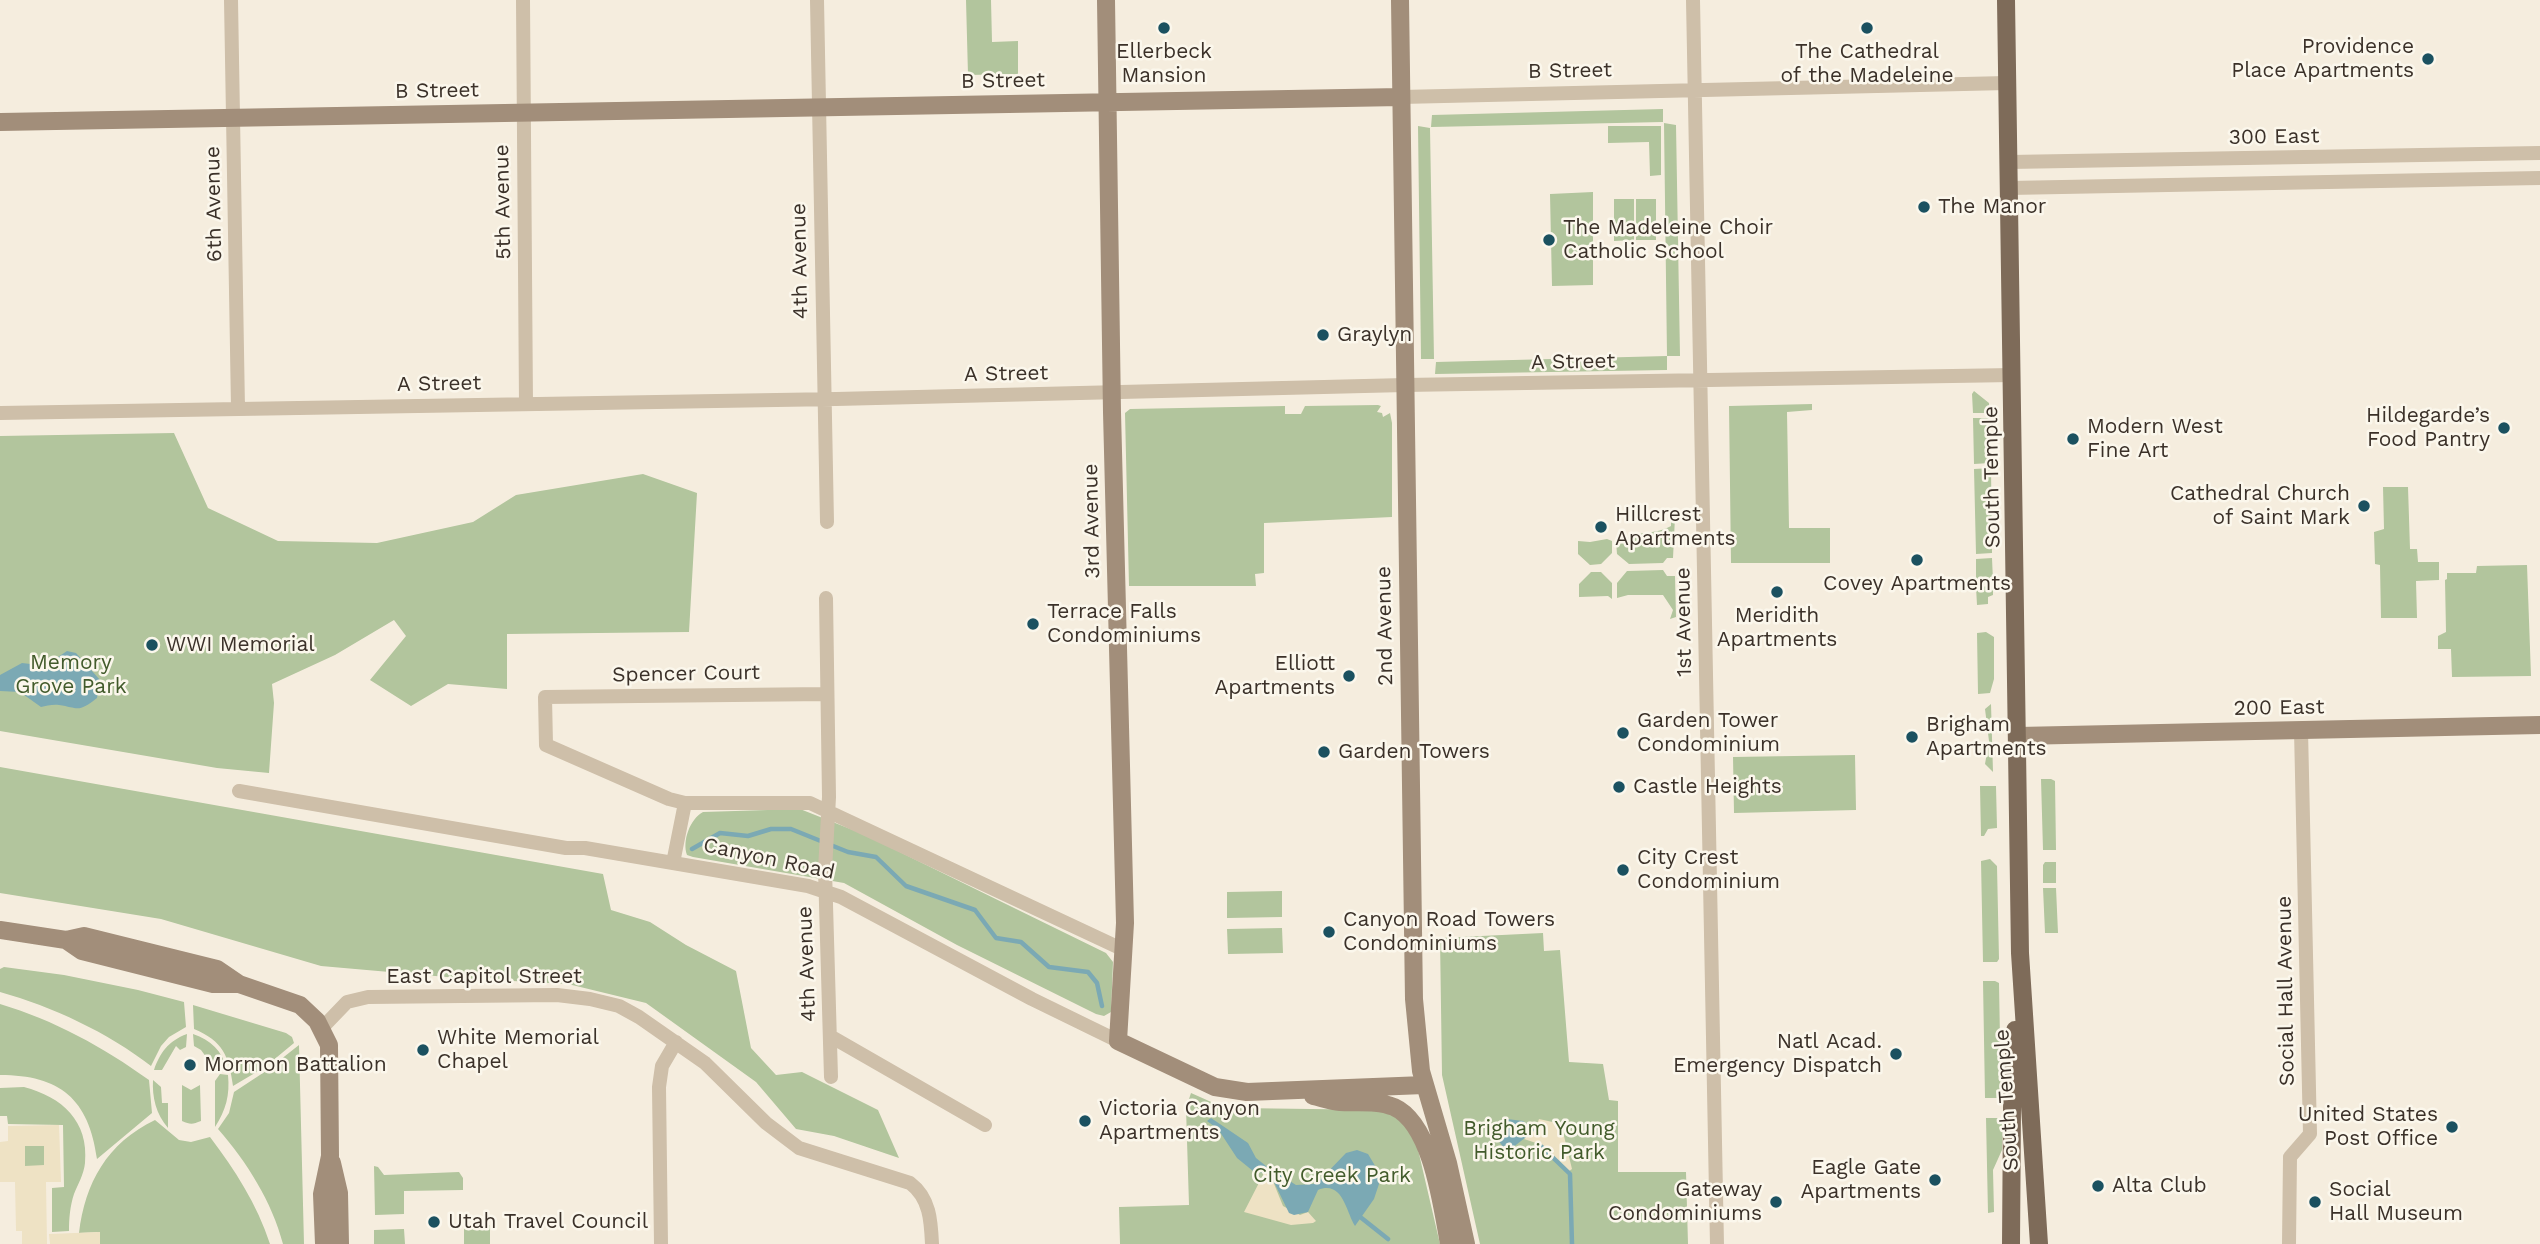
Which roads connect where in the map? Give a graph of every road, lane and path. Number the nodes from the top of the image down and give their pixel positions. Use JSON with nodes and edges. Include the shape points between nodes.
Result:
{"nodes":[{"id":1,"x":231,"y":0,"type":"edge"},
{"id":2,"x":523,"y":0,"type":"edge"},
{"id":3,"x":817,"y":0,"type":"edge"},
{"id":4,"x":1106,"y":0,"type":"edge"},
{"id":5,"x":1400,"y":0,"type":"edge"},
{"id":6,"x":1693,"y":0,"type":"edge"},
{"id":7,"x":2006,"y":0,"type":"edge"},
{"id":8,"x":2007,"y":83,"type":"junction"},
{"id":9,"x":1695,"y":91,"type":"junction"},
{"id":10,"x":1401,"y":97,"type":"junction"},
{"id":11,"x":1108,"y":102,"type":"junction"},
{"id":12,"x":819,"y":107,"type":"junction"},
{"id":13,"x":523,"y":113,"type":"junction"},
{"id":14,"x":233,"y":117,"type":"junction"},
{"id":15,"x":0,"y":122,"type":"edge"},
{"id":16,"x":2540,"y":153,"type":"edge"},
{"id":17,"x":2009,"y":162,"type":"junction"},
{"id":18,"x":2540,"y":178,"type":"edge"},
{"id":19,"x":2009,"y":188,"type":"junction"},
{"id":20,"x":2012,"y":375,"type":"junction"},
{"id":21,"x":1700,"y":382,"type":"junction"},
{"id":22,"x":1405,"y":385,"type":"junction"},
{"id":23,"x":1111,"y":393,"type":"junction"},
{"id":24,"x":823,"y":400,"type":"junction"},
{"id":25,"x":526,"y":404,"type":"junction"},
{"id":26,"x":238,"y":408,"type":"junction"},
{"id":27,"x":0,"y":413,"type":"edge"},
{"id":28,"x":827,"y":522,"type":"dead end"},
{"id":29,"x":826,"y":598,"type":"dead end"},
{"id":30,"x":827,"y":694,"type":"junction"},
{"id":31,"x":545,"y":697,"type":"joint"},
{"id":32,"x":2540,"y":725,"type":"edge"},
{"id":33,"x":2301,"y":730,"type":"junction"},
{"id":34,"x":2018,"y":736,"type":"junction"},
{"id":35,"x":239,"y":791,"type":"dead end"},
{"id":36,"x":685,"y":803,"type":"junction"},
{"id":37,"x":828,"y":810,"type":"junction"},
{"id":38,"x":673,"y":863,"type":"junction"},
{"id":39,"x":825,"y":891,"type":"junction"},
{"id":40,"x":0,"y":930,"type":"edge"},
{"id":41,"x":1124,"y":950,"type":"junction"},
{"id":42,"x":2020,"y":953,"type":"junction"},
{"id":43,"x":322,"y":1028,"type":"junction"},
{"id":44,"x":830,"y":1036,"type":"junction"},
{"id":45,"x":1118,"y":1041,"type":"junction"},
{"id":46,"x":676,"y":1042,"type":"junction"},
{"id":47,"x":831,"y":1077,"type":"dead end"},
{"id":48,"x":1424,"y":1085,"type":"junction"},
{"id":49,"x":1293,"y":1090,"type":"junction"},
{"id":50,"x":985,"y":1125,"type":"dead end"},
{"id":51,"x":330,"y":1156,"type":"junction"},
{"id":52,"x":324,"y":1244,"type":"edge"},
{"id":53,"x":340,"y":1244,"type":"edge"},
{"id":54,"x":662,"y":1244,"type":"edge"},
{"id":55,"x":932,"y":1244,"type":"edge"},
{"id":56,"x":1449,"y":1244,"type":"edge"},
{"id":57,"x":1466,"y":1244,"type":"edge"},
{"id":58,"x":1717,"y":1244,"type":"edge"},
{"id":59,"x":2011,"y":1244,"type":"edge"},
{"id":60,"x":2039,"y":1244,"type":"edge"},
{"id":61,"x":2289,"y":1244,"type":"edge"}],
"edges":[{"from":1,"to":14,"type":"street","name":"6th Avenue"},
{"from":2,"to":13,"type":"street","name":"5th Avenue"},
{"from":3,"to":12,"type":"street","name":"4th Avenue"},
{"from":4,"to":11,"type":"street","name":"3rd Avenue"},
{"from":5,"to":10,"type":"street","name":"2nd Avenue"},
{"from":6,"to":9,"type":"street","name":"1st Avenue"},
{"from":7,"to":8,"type":"main road","name":"South Temple"},
{"from":8,"to":9,"type":"street","name":"B Street"},
{"from":8,"to":17,"type":"main road","name":"South Temple"},
{"from":9,"to":10,"type":"street","name":"B Street"},
{"from":9,"to":21,"type":"street","name":"1st Avenue"},
{"from":10,"to":11,"type":"street","name":"B Street"},
{"from":10,"to":22,"type":"street","name":"2nd Avenue"},
{"from":11,"to":12,"type":"street","name":"B Street"},
{"from":11,"to":23,"type":"street","name":"3rd Avenue"},
{"from":12,"to":13,"type":"street","name":"B Street"},
{"from":12,"to":24,"type":"street","name":"4th Avenue"},
{"from":13,"to":14,"type":"street","name":"B Street"},
{"from":13,"to":25,"type":"street","name":"5th Avenue"},
{"from":14,"to":15,"type":"street","name":"B Street"},
{"from":14,"to":26,"type":"street","name":"6th Avenue"},
{"from":16,"to":17,"type":"street","name":"300 East"},
{"from":17,"to":19,"type":"main road","name":"South Temple"},
{"from":18,"to":19,"type":"street"},
{"from":19,"to":20,"type":"main road","name":"South Temple"},
{"from":20,"to":21,"type":"street","name":"A Street"},
{"from":20,"to":34,"type":"main road","name":"South Temple"},
{"from":21,"to":22,"type":"street","name":"A Street"},
{"from":21,"to":58,"type":"street","name":"1st Avenue"},
{"from":22,"to":23,"type":"street","name":"A Street"},
{"from":22,"to":48,"type":"street","name":"2nd Avenue","via":[[1414,999]]},
{"from":23,"to":24,"type":"street","name":"A Street"},
{"from":23,"to":41,"type":"street","name":"3rd Avenue"},
{"from":24,"to":25,"type":"street","name":"A Street"},
{"from":24,"to":28,"type":"street","name":"4th Avenue"},
{"from":25,"to":26,"type":"street","name":"A Street"},
{"from":26,"to":27,"type":"street","name":"A Street"},
{"from":29,"to":30,"type":"street","name":"4th Avenue"},
{"from":30,"to":31,"type":"street","name":"Spencer Court"},
{"from":30,"to":37,"type":"street","name":"4th Avenue"},
{"from":31,"to":36,"type":"street","name":"Canyon Road","via":[[546,745]]},
{"from":32,"to":33,"type":"street","name":"200 East"},
{"from":33,"to":34,"type":"street","name":"200 East"},
{"from":33,"to":61,"type":"street","name":"Social Hall Avenue","via":[[2310,1134],[2290,1157]]},
{"from":34,"to":42,"type":"main road","name":"South Temple"},
{"from":35,"to":38,"type":"street","name":"Canyon Road"},
{"from":36,"to":37,"type":"street","name":"Canyon Road","via":[[798,801]]},
{"from":36,"to":38,"type":"street"},
{"from":37,"to":39,"type":"street","name":"4th Avenue"},
{"from":37,"to":41,"type":"street","name":"Canyon Road"},
{"from":38,"to":39,"type":"street","name":"Canyon Road"},
{"from":39,"to":44,"type":"street","name":"4th Avenue"},
{"from":39,"to":45,"type":"street","name":"Canyon Road"},
{"from":40,"to":43,"type":"street","via":[[66,940],[82,951],[213,984],[239,984],[300,1005]]},
{"from":41,"to":45,"type":"street","name":"3rd Avenue"},
{"from":42,"to":59,"type":"main road","name":"South Temple","via":[[2012,1096]]},
{"from":42,"to":60,"type":"main road","name":"South Temple"},
{"from":43,"to":46,"type":"street","name":"East Capitol Street","via":[[347,1003],[359,998],[557,995],[619,1006]]},
{"from":43,"to":51,"type":"street","via":[[329,1045]]},
{"from":44,"to":47,"type":"street","name":"4th Avenue"},
{"from":44,"to":50,"type":"street"},
{"from":45,"to":49,"type":"street","name":"Canyon Road","via":[[1216,1087],[1247,1092]]},
{"from":46,"to":54,"type":"street","via":[[662,1066],[659,1087]]},
{"from":46,"to":55,"type":"street","name":"East Capitol Street","via":[[717,1072],[766,1123],[799,1148],[903,1179],[917,1188],[930,1215]]},
{"from":48,"to":49,"type":"street","name":"Canyon Road"},
{"from":48,"to":57,"type":"street","name":"2nd Avenue"},
{"from":49,"to":56,"type":"street","name":"Canyon Road","via":[[1336,1101],[1379,1103],[1407,1115],[1419,1131],[1431,1167]]},
{"from":51,"to":52,"type":"street","via":[[322,1194]]},
{"from":51,"to":53,"type":"street","via":[[339,1193]]}]}
